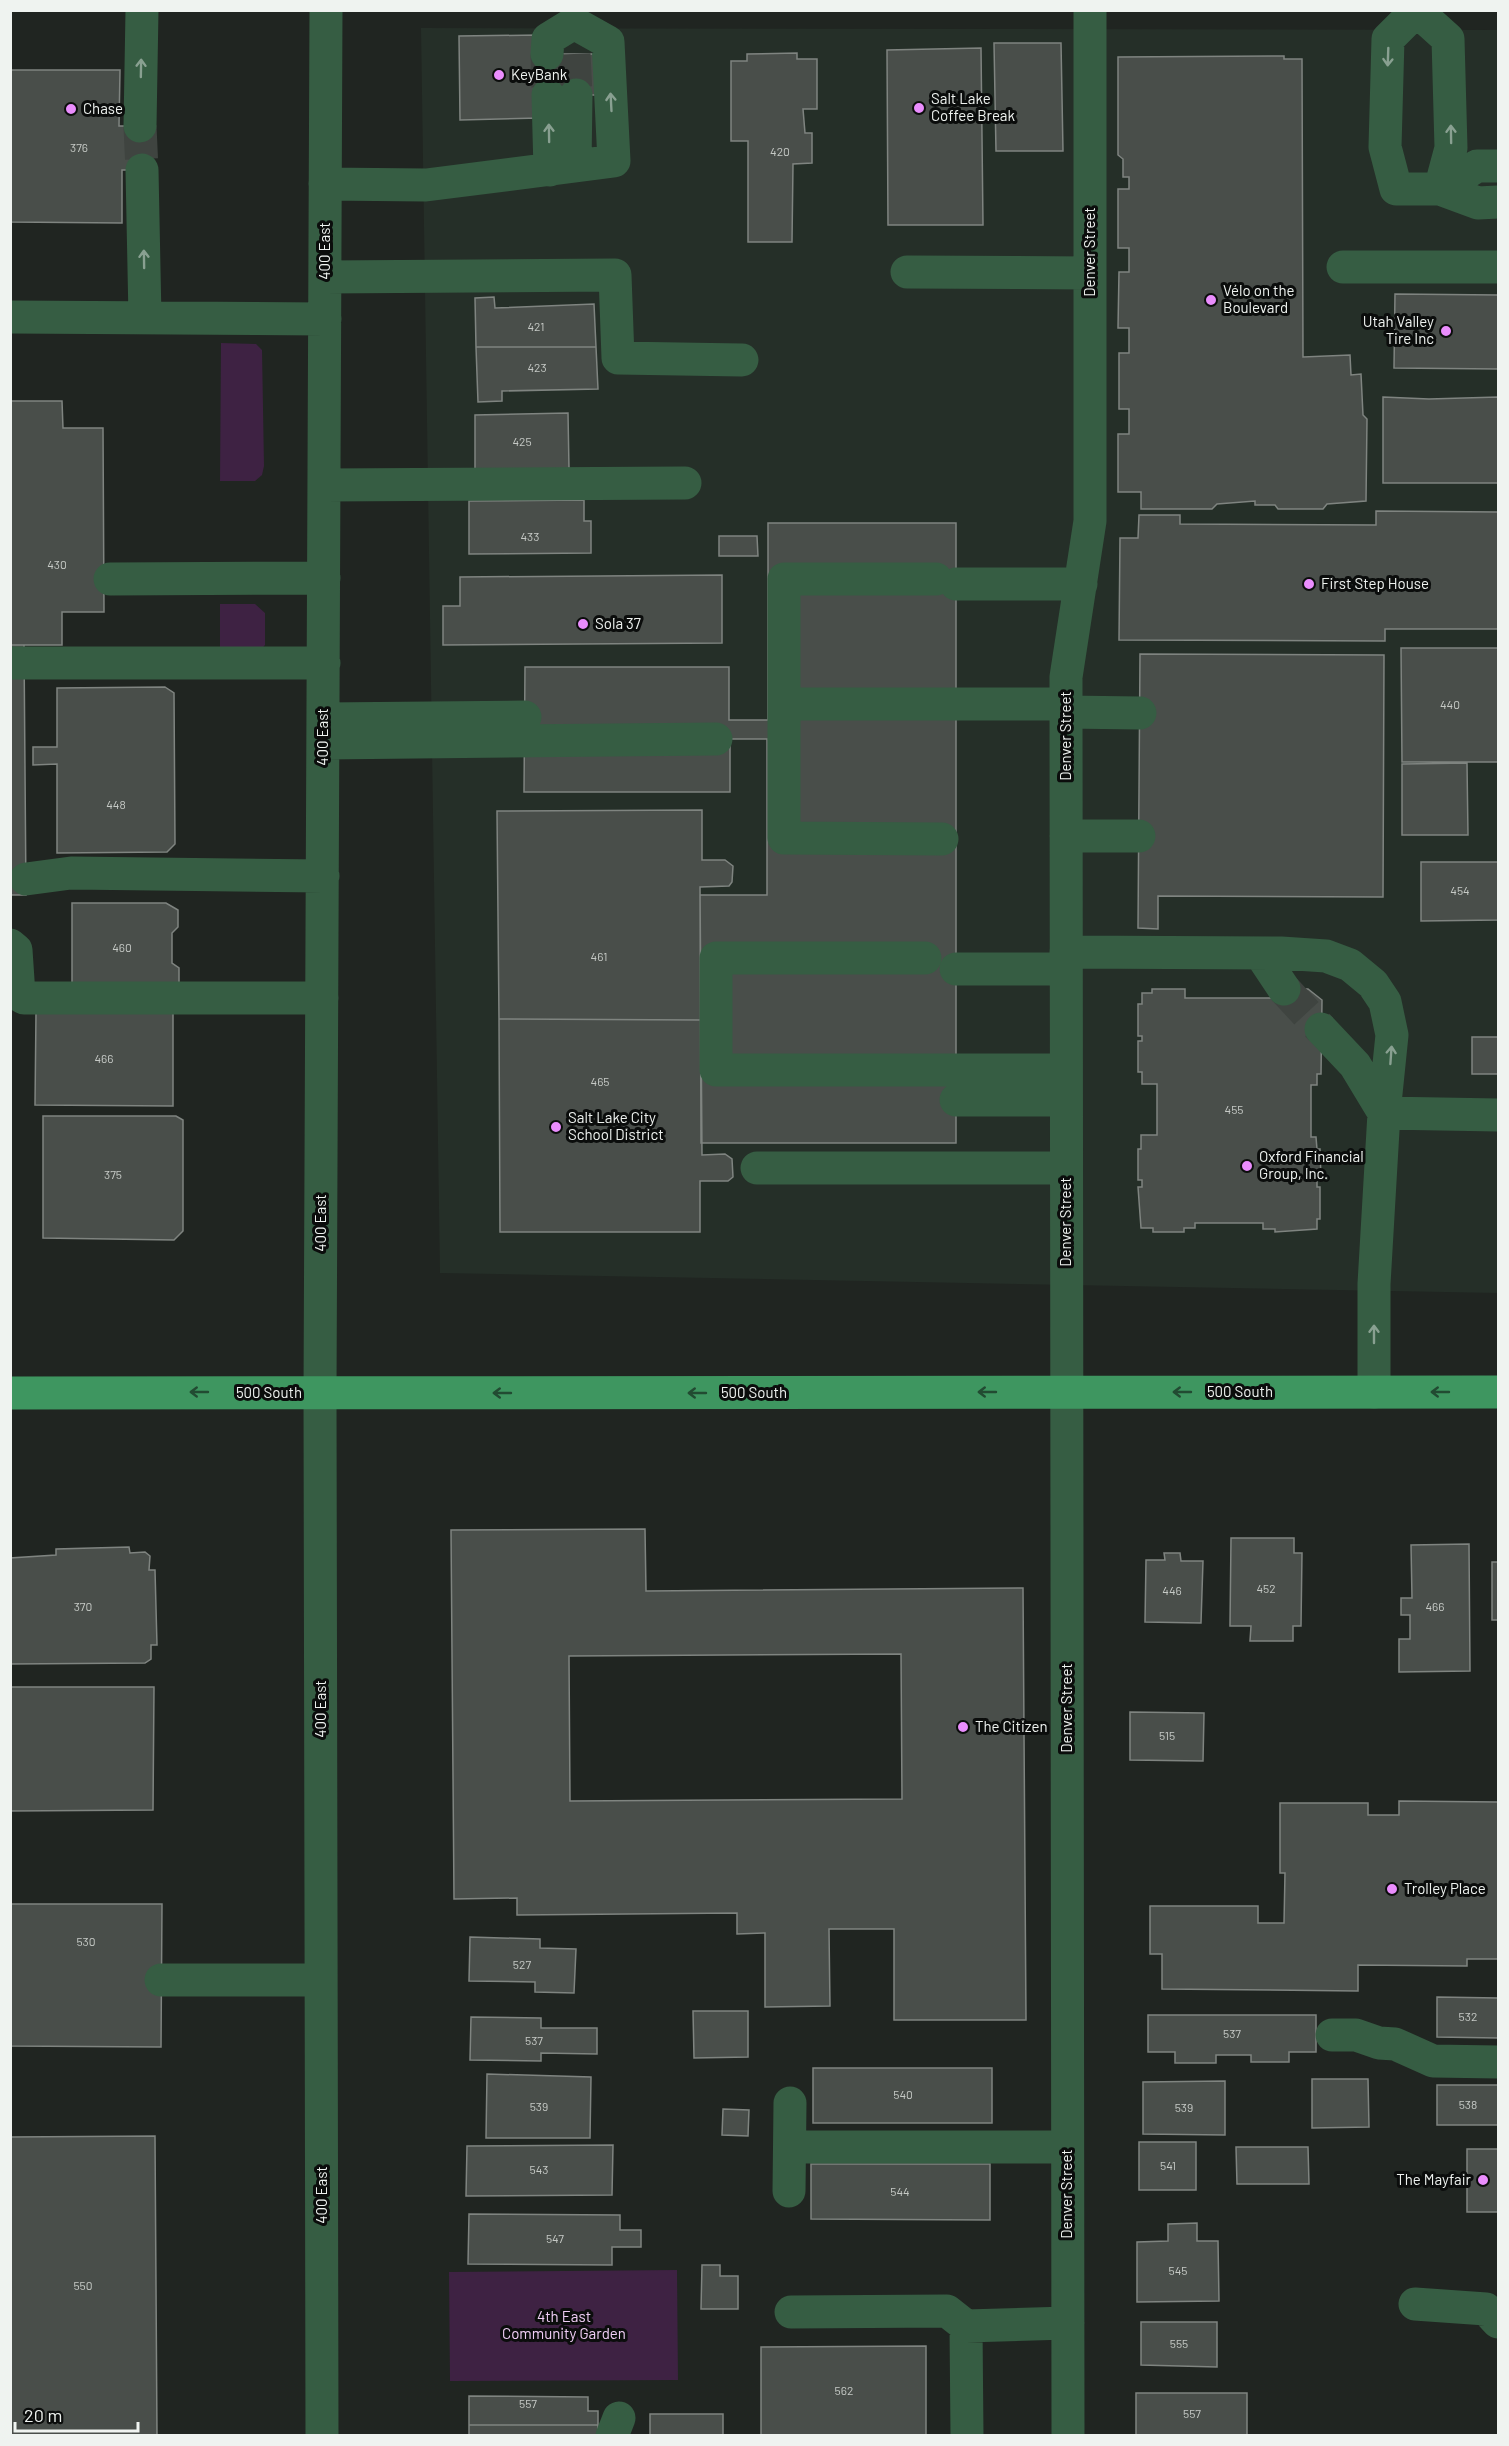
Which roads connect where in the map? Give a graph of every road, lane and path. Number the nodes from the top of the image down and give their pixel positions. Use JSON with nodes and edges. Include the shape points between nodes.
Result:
{"nodes":[{"id":1,"x":142,"y":10,"type":"edge"},
{"id":2,"x":326,"y":10,"type":"edge"},
{"id":3,"x":1090,"y":10,"type":"edge"},
{"id":4,"x":1417,"y":11,"type":"edge"},
{"id":5,"x":567,"y":35,"type":"edge"},
{"id":6,"x":562,"y":95,"type":"tunnel mouth"},
{"id":7,"x":140,"y":126,"type":"tunnel mouth"},
{"id":8,"x":1498,"y":166,"type":"edge"},
{"id":9,"x":562,"y":168,"type":"junction"},
{"id":10,"x":142,"y":170,"type":"tunnel mouth"},
{"id":11,"x":1498,"y":183,"type":"edge"},
{"id":12,"x":325,"y":184,"type":"junction"},
{"id":13,"x":1440,"y":189,"type":"junction"},
{"id":14,"x":1498,"y":202,"type":"edge"},
{"id":15,"x":1343,"y":267,"type":"dead end"},
{"id":16,"x":1498,"y":267,"type":"edge"},
{"id":17,"x":907,"y":272,"type":"dead end"},
{"id":18,"x":1090,"y":273,"type":"junction"},
{"id":19,"x":325,"y":278,"type":"junction"},
{"id":20,"x":10,"y":317,"type":"edge"},
{"id":21,"x":145,"y":318,"type":"junction"},
{"id":22,"x":325,"y":319,"type":"junction"},
{"id":23,"x":742,"y":360,"type":"dead end"},
{"id":24,"x":685,"y":483,"type":"dead end"},
{"id":25,"x":324,"y":485,"type":"junction"},
{"id":26,"x":324,"y":578,"type":"junction"},
{"id":27,"x":110,"y":579,"type":"dead end"},
{"id":28,"x":1081,"y":584,"type":"junction"},
{"id":29,"x":10,"y":663,"type":"edge"},
{"id":30,"x":324,"y":663,"type":"junction"},
{"id":31,"x":784,"y":704,"type":"junction"},
{"id":32,"x":1066,"y":708,"type":"junction"},
{"id":33,"x":1140,"y":713,"type":"dead end"},
{"id":34,"x":525,"y":717,"type":"dead end"},
{"id":35,"x":324,"y":731,"type":"junction"},
{"id":36,"x":716,"y":739,"type":"dead end"},
{"id":37,"x":1066,"y":836,"type":"junction"},
{"id":38,"x":1139,"y":836,"type":"dead end"},
{"id":39,"x":942,"y":839,"type":"dead end"},
{"id":40,"x":322,"y":876,"type":"junction"},
{"id":41,"x":26,"y":879,"type":"dead end"},
{"id":42,"x":10,"y":945,"type":"edge"},
{"id":43,"x":1271,"y":953,"type":"junction"},
{"id":44,"x":925,"y":958,"type":"dead end"},
{"id":45,"x":1066,"y":960,"type":"junction"},
{"id":46,"x":956,"y":969,"type":"dead end"},
{"id":47,"x":1284,"y":989,"type":"tunnel mouth"},
{"id":48,"x":322,"y":998,"type":"junction"},
{"id":49,"x":1322,"y":1029,"type":"tunnel mouth"},
{"id":50,"x":1066,"y":1085,"type":"junction"},
{"id":51,"x":956,"y":1100,"type":"dead end"},
{"id":52,"x":1384,"y":1113,"type":"junction"},
{"id":53,"x":1498,"y":1114,"type":"edge"},
{"id":54,"x":757,"y":1168,"type":"dead end"},
{"id":55,"x":1066,"y":1168,"type":"junction"},
{"id":56,"x":1066,"y":1392,"type":"junction"},
{"id":57,"x":1374,"y":1392,"type":"junction"},
{"id":58,"x":1498,"y":1392,"type":"edge"},
{"id":59,"x":10,"y":1393,"type":"edge"},
{"id":60,"x":320,"y":1393,"type":"junction"},
{"id":61,"x":161,"y":1980,"type":"dead end"},
{"id":62,"x":321,"y":1980,"type":"junction"},
{"id":63,"x":1332,"y":2035,"type":"dead end"},
{"id":64,"x":1498,"y":2062,"type":"edge"},
{"id":65,"x":790,"y":2103,"type":"dead end"},
{"id":66,"x":790,"y":2147,"type":"junction"},
{"id":67,"x":1067,"y":2147,"type":"junction"},
{"id":68,"x":789,"y":2191,"type":"dead end"},
{"id":69,"x":1415,"y":2304,"type":"dead end"},
{"id":70,"x":791,"y":2312,"type":"dead end"},
{"id":71,"x":1498,"y":2322,"type":"edge"},
{"id":72,"x":1068,"y":2323,"type":"junction"},
{"id":73,"x":966,"y":2326,"type":"junction"},
{"id":74,"x":322,"y":2436,"type":"edge"},
{"id":75,"x":967,"y":2436,"type":"edge"},
{"id":76,"x":1068,"y":2436,"type":"edge"}],
"edges":[{"from":7,"to":1,"type":"street","one_way":true},
{"from":2,"to":12,"type":"street","name":"400 East"},
{"from":3,"to":18,"type":"street","name":"Denver Street"},
{"from":13,"to":4,"type":"street","one_way":true,"via":[[1451,148],[1448,39]]},
{"from":4,"to":13,"type":"street","one_way":true,"via":[[1388,39],[1385,147],[1396,189]]},
{"from":9,"to":5,"type":"street","one_way":true,"via":[[614,161],[608,42]]},
{"from":9,"to":6,"type":"street","one_way":true},
{"from":8,"to":13,"type":"street","via":[[1476,166]]},
{"from":9,"to":12,"type":"street","via":[[426,186]]},
{"from":21,"to":10,"type":"street","one_way":true},
{"from":11,"to":13,"type":"street"},
{"from":12,"to":19,"type":"street","name":"400 East"},
{"from":13,"to":14,"type":"street","via":[[1478,203]]},
{"from":15,"to":16,"type":"street"},
{"from":17,"to":18,"type":"street"},
{"from":18,"to":28,"type":"street","name":"Denver Street","via":[[1090,521]]},
{"from":19,"to":22,"type":"street","name":"400 East"},
{"from":19,"to":23,"type":"street","via":[[615,275],[618,358]]},
{"from":20,"to":21,"type":"street"},
{"from":21,"to":22,"type":"street"},
{"from":22,"to":25,"type":"street","name":"400 East"},
{"from":24,"to":25,"type":"street"},
{"from":25,"to":26,"type":"street","name":"400 East"},
{"from":26,"to":27,"type":"street"},
{"from":26,"to":30,"type":"street","name":"400 East"},
{"from":28,"to":31,"type":"street","via":[[784,579]]},
{"from":28,"to":32,"type":"street","name":"Denver Street","via":[[1066,677]]},
{"from":29,"to":30,"type":"street"},
{"from":30,"to":35,"type":"street","name":"400 East"},
{"from":31,"to":32,"type":"street"},
{"from":31,"to":39,"type":"street","via":[[784,838]]},
{"from":32,"to":33,"type":"street"},
{"from":32,"to":37,"type":"street","name":"Denver Street"},
{"from":34,"to":35,"type":"street"},
{"from":35,"to":36,"type":"street"},
{"from":35,"to":40,"type":"street","name":"400 East"},
{"from":37,"to":38,"type":"street"},
{"from":37,"to":45,"type":"street","name":"Denver Street"},
{"from":40,"to":41,"type":"street","via":[[71,873]]},
{"from":40,"to":48,"type":"street","name":"400 East"},
{"from":42,"to":48,"type":"street","via":[[16,950],[19,995],[24,998]]},
{"from":43,"to":45,"type":"street"},
{"from":43,"to":47,"type":"street"},
{"from":52,"to":43,"type":"street","one_way":true,"via":[[1392,1035],[1385,1002],[1373,984],[1350,965],[1326,956]]},
{"from":44,"to":50,"type":"street","via":[[716,958],[716,1070]]},
{"from":45,"to":46,"type":"street"},
{"from":45,"to":50,"type":"street","name":"Denver Street"},
{"from":48,"to":60,"type":"street","name":"400 East"},
{"from":49,"to":52,"type":"street","via":[[1355,1065]]},
{"from":50,"to":51,"type":"street"},
{"from":50,"to":55,"type":"street","name":"Denver Street"},
{"from":52,"to":53,"type":"street"},
{"from":57,"to":52,"type":"street","one_way":true,"via":[[1374,1284]]},
{"from":54,"to":55,"type":"street"},
{"from":55,"to":56,"type":"street","name":"Denver Street"},
{"from":57,"to":56,"type":"main road","name":"500 South","one_way":true},
{"from":56,"to":60,"type":"main road","name":"500 South","one_way":true},
{"from":56,"to":67,"type":"street","name":"Denver Street"},
{"from":58,"to":57,"type":"main road","name":"500 South","one_way":true},
{"from":60,"to":59,"type":"main road","name":"500 South","one_way":true},
{"from":60,"to":62,"type":"street","name":"400 East"},
{"from":61,"to":62,"type":"street"},
{"from":62,"to":74,"type":"street","name":"400 East"},
{"from":63,"to":64,"type":"street","via":[[1356,2035],[1395,2044],[1433,2061]]},
{"from":65,"to":66,"type":"street"},
{"from":66,"to":67,"type":"street"},
{"from":66,"to":68,"type":"street"},
{"from":67,"to":72,"type":"street","name":"Denver Street"},
{"from":69,"to":71,"type":"street","via":[[1486,2309]]},
{"from":70,"to":73,"type":"street","via":[[947,2311]]},
{"from":72,"to":73,"type":"street"},
{"from":72,"to":76,"type":"street","name":"Denver Street"},
{"from":73,"to":75,"type":"street"}]}
